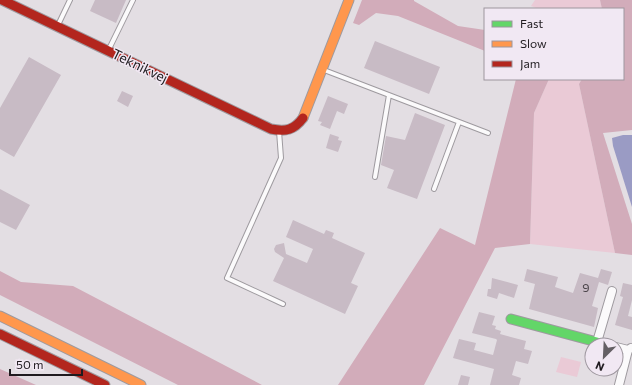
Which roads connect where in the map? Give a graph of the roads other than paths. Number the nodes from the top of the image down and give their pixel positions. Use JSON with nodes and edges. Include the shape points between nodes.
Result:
{"nodes":[{"id":1,"x":2,"y":0,"type":"edge"},
{"id":2,"x":70,"y":0,"type":"edge"},
{"id":3,"x":133,"y":0,"type":"edge"},
{"id":4,"x":349,"y":0,"type":"edge"},
{"id":5,"x":57,"y":27,"type":"junction"},
{"id":6,"x":108,"y":51,"type":"junction"},
{"id":7,"x":322,"y":69,"type":"junction"},
{"id":8,"x":389,"y":95,"type":"junction"},
{"id":9,"x":459,"y":122,"type":"junction"},
{"id":10,"x":279,"y":131,"type":"junction"},
{"id":11,"x":488,"y":133,"type":"dead end"},
{"id":12,"x":375,"y":177,"type":"dead end"},
{"id":13,"x":434,"y":189,"type":"dead end"},
{"id":14,"x":612,"y":291,"type":"dead end"},
{"id":15,"x":283,"y":304,"type":"dead end"},
{"id":16,"x":0,"y":316,"type":"edge"},
{"id":17,"x":511,"y":319,"type":"dead end"},
{"id":18,"x":0,"y":334,"type":"edge"},
{"id":19,"x":598,"y":337,"type":"edge"},
{"id":20,"x":584,"y":339,"type":"edge"},
{"id":21,"x":630,"y":349,"type":"edge"},
{"id":22,"x":105,"y":385,"type":"edge"},
{"id":23,"x":140,"y":385,"type":"edge"},
{"id":24,"x":619,"y":385,"type":"edge"}],
"edges":[{"from":1,"to":5,"type":"main road","name":"Teknikvej"},
{"from":2,"to":5,"type":"lane"},
{"from":3,"to":6,"type":"lane"},
{"from":4,"to":7,"type":"main road"},
{"from":5,"to":6,"type":"main road","name":"Teknikvej"},
{"from":6,"to":10,"type":"main road","name":"Teknikvej"},
{"from":7,"to":8,"type":"lane"},
{"from":7,"to":10,"type":"main road","via":[[303,118],[298,125],[288,131]]},
{"from":8,"to":9,"type":"lane"},
{"from":8,"to":12,"type":"lane"},
{"from":9,"to":11,"type":"lane"},
{"from":9,"to":13,"type":"lane"},
{"from":10,"to":15,"type":"lane","via":[[281,158],[227,278]]},
{"from":14,"to":19,"type":"street"},
{"from":16,"to":23,"type":"main road"},
{"from":17,"to":20,"type":"main road"},
{"from":18,"to":22,"type":"main road"},
{"from":21,"to":24,"type":"street"}]}
